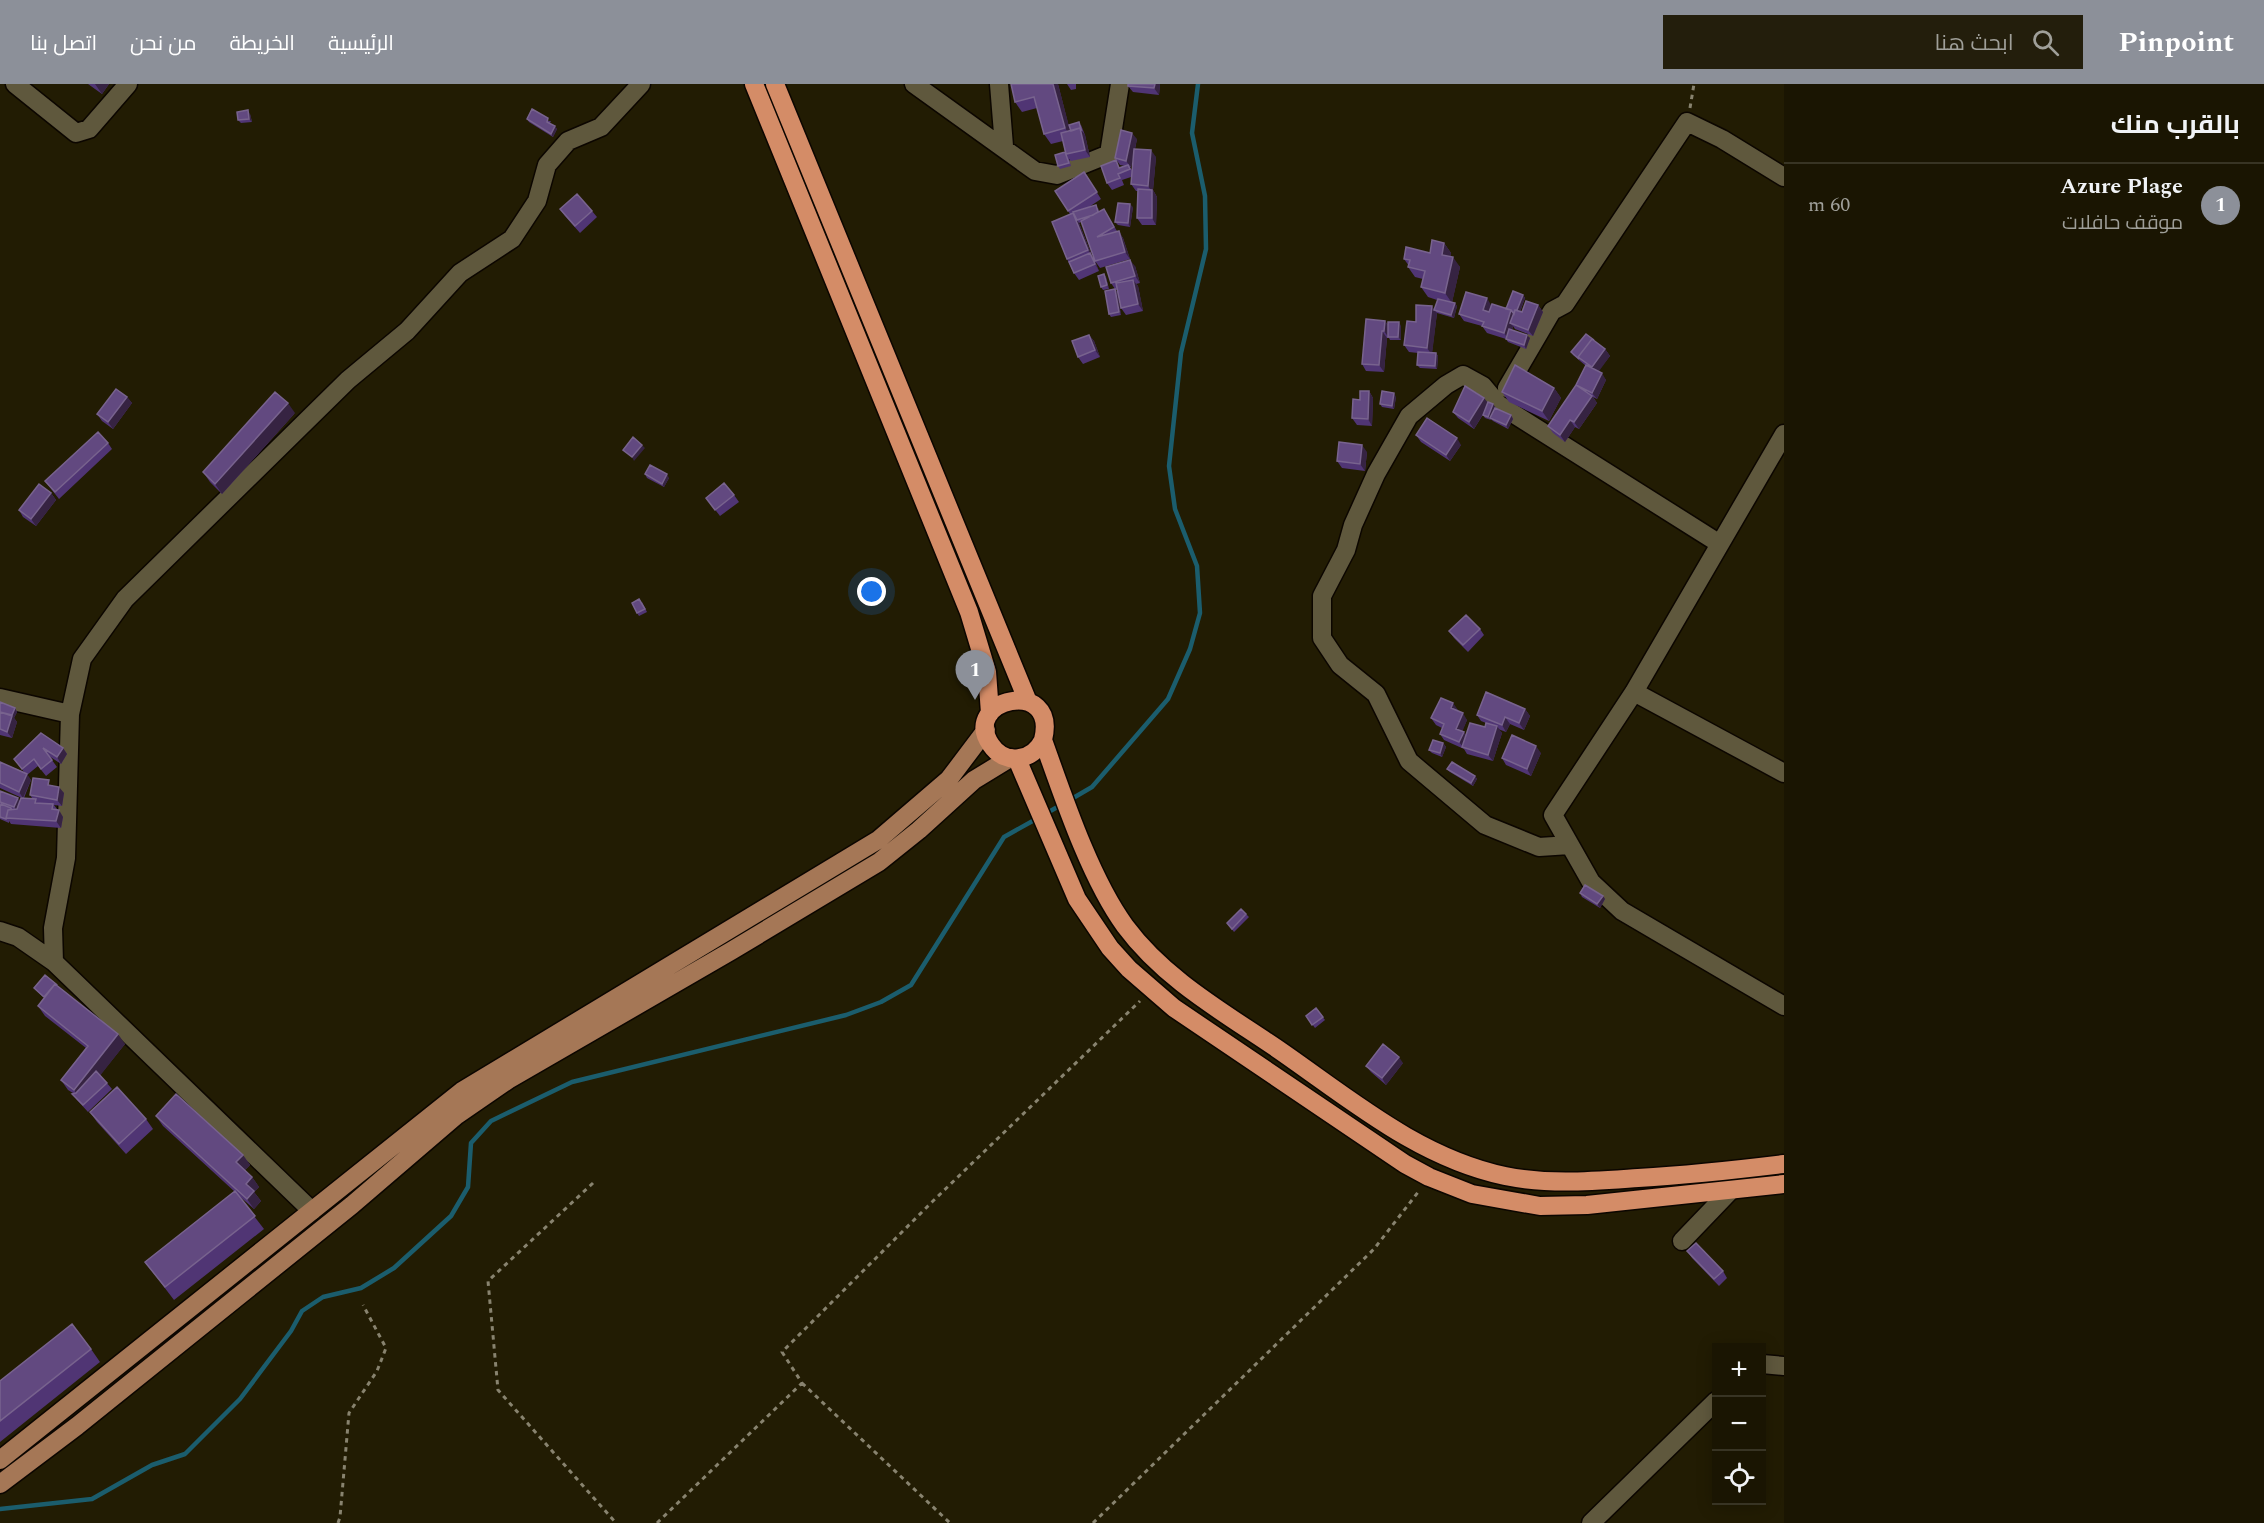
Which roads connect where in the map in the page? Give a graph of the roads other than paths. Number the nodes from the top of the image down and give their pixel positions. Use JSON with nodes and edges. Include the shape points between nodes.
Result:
{"nodes":[{"id":1,"x":15,"y":84,"type":"edge"},
{"id":2,"x":128,"y":84,"type":"edge"},
{"id":3,"x":641,"y":84,"type":"edge"},
{"id":4,"x":754,"y":84,"type":"edge"},
{"id":5,"x":775,"y":84,"type":"edge"},
{"id":6,"x":914,"y":84,"type":"edge"},
{"id":7,"x":999,"y":84,"type":"edge"},
{"id":8,"x":1120,"y":84,"type":"edge"},
{"id":9,"x":1004,"y":146,"type":"junction"},
{"id":10,"x":1784,"y":177,"type":"edge"},
{"id":11,"x":1498,"y":404,"type":"junction"},
{"id":12,"x":1784,"y":434,"type":"edge"},
{"id":13,"x":1720,"y":544,"type":"junction"},
{"id":14,"x":1634,"y":692,"type":"junction"},
{"id":15,"x":0,"y":698,"type":"edge"},
{"id":16,"x":1028,"y":702,"type":"junction"},
{"id":17,"x":70,"y":714,"type":"junction"},
{"id":18,"x":988,"y":722,"type":"junction"},
{"id":19,"x":1043,"y":740,"type":"junction"},
{"id":20,"x":1013,"y":759,"type":"junction"},
{"id":21,"x":1784,"y":774,"type":"edge"},
{"id":22,"x":1570,"y":845,"type":"junction"},
{"id":23,"x":0,"y":931,"type":"edge"},
{"id":24,"x":54,"y":962,"type":"junction"},
{"id":25,"x":1784,"y":1006,"type":"edge"},
{"id":26,"x":1784,"y":1164,"type":"edge"},
{"id":27,"x":1784,"y":1184,"type":"edge"},
{"id":28,"x":1730,"y":1191,"type":"junction"},
{"id":29,"x":312,"y":1211,"type":"junction"},
{"id":30,"x":1682,"y":1241,"type":"dead end"},
{"id":31,"x":1766,"y":1364,"type":"edge"},
{"id":32,"x":1784,"y":1366,"type":"edge"},
{"id":33,"x":1712,"y":1405,"type":"edge"},
{"id":34,"x":0,"y":1460,"type":"edge"},
{"id":35,"x":0,"y":1484,"type":"edge"},
{"id":36,"x":1591,"y":1523,"type":"edge"}],
"edges":[{"from":1,"to":2,"type":"street","via":[[76,134],[89,129]]},
{"from":3,"to":17,"type":"street","via":[[602,127],[568,141],[547,165],[537,201],[512,238],[460,273],[407,331],[348,380],[125,599],[82,659]]},
{"from":4,"to":18,"type":"highway","via":[[969,612],[987,672]]},
{"from":5,"to":16,"type":"highway"},
{"from":6,"to":9,"type":"street"},
{"from":7,"to":9,"type":"street"},
{"from":8,"to":9,"type":"street","via":[[1109,154],[1057,176],[1035,171]]},
{"from":10,"to":11,"type":"street","via":[[1687,122],[1565,304],[1552,311]]},
{"from":11,"to":13,"type":"street"},
{"from":11,"to":22,"type":"street","via":[[1483,386],[1463,375],[1409,416],[1376,474],[1346,550],[1322,596],[1322,638],[1340,665],[1376,694],[1409,761],[1485,825],[1539,847]]},
{"from":12,"to":13,"type":"street"},
{"from":13,"to":14,"type":"street"},
{"from":14,"to":21,"type":"street"},
{"from":14,"to":22,"type":"street","via":[[1553,815]]},
{"from":15,"to":17,"type":"street"},
{"from":16,"to":18,"type":"highway","via":[[1003,702]]},
{"from":16,"to":19,"type":"highway","via":[[1043,718]]},
{"from":17,"to":24,"type":"street","via":[[66,858],[53,928]]},
{"from":18,"to":20,"type":"highway","via":[[988,741],[995,751]]},
{"from":18,"to":29,"type":"main road","via":[[949,779],[878,840],[462,1091]]},
{"from":19,"to":20,"type":"highway","via":[[1030,755]]},
{"from":19,"to":26,"type":"highway","via":[[1111,904],[1155,960],[1201,996],[1425,1148],[1478,1169],[1534,1181],[1721,1172]]},
{"from":20,"to":28,"type":"highway","via":[[1026,779],[1077,899],[1116,955],[1150,989],[1373,1143],[1429,1177],[1472,1194],[1540,1206]]},
{"from":20,"to":35,"type":"main road","via":[[974,780],[879,861],[457,1114],[352,1205]]},
{"from":22,"to":25,"type":"street","via":[[1591,882],[1622,911]]},
{"from":23,"to":24,"type":"street","via":[[18,937]]},
{"from":24,"to":29,"type":"street"},
{"from":27,"to":28,"type":"highway"},
{"from":28,"to":30,"type":"street"},
{"from":29,"to":34,"type":"main road"},
{"from":31,"to":32,"type":"street"},
{"from":33,"to":36,"type":"street"}]}
